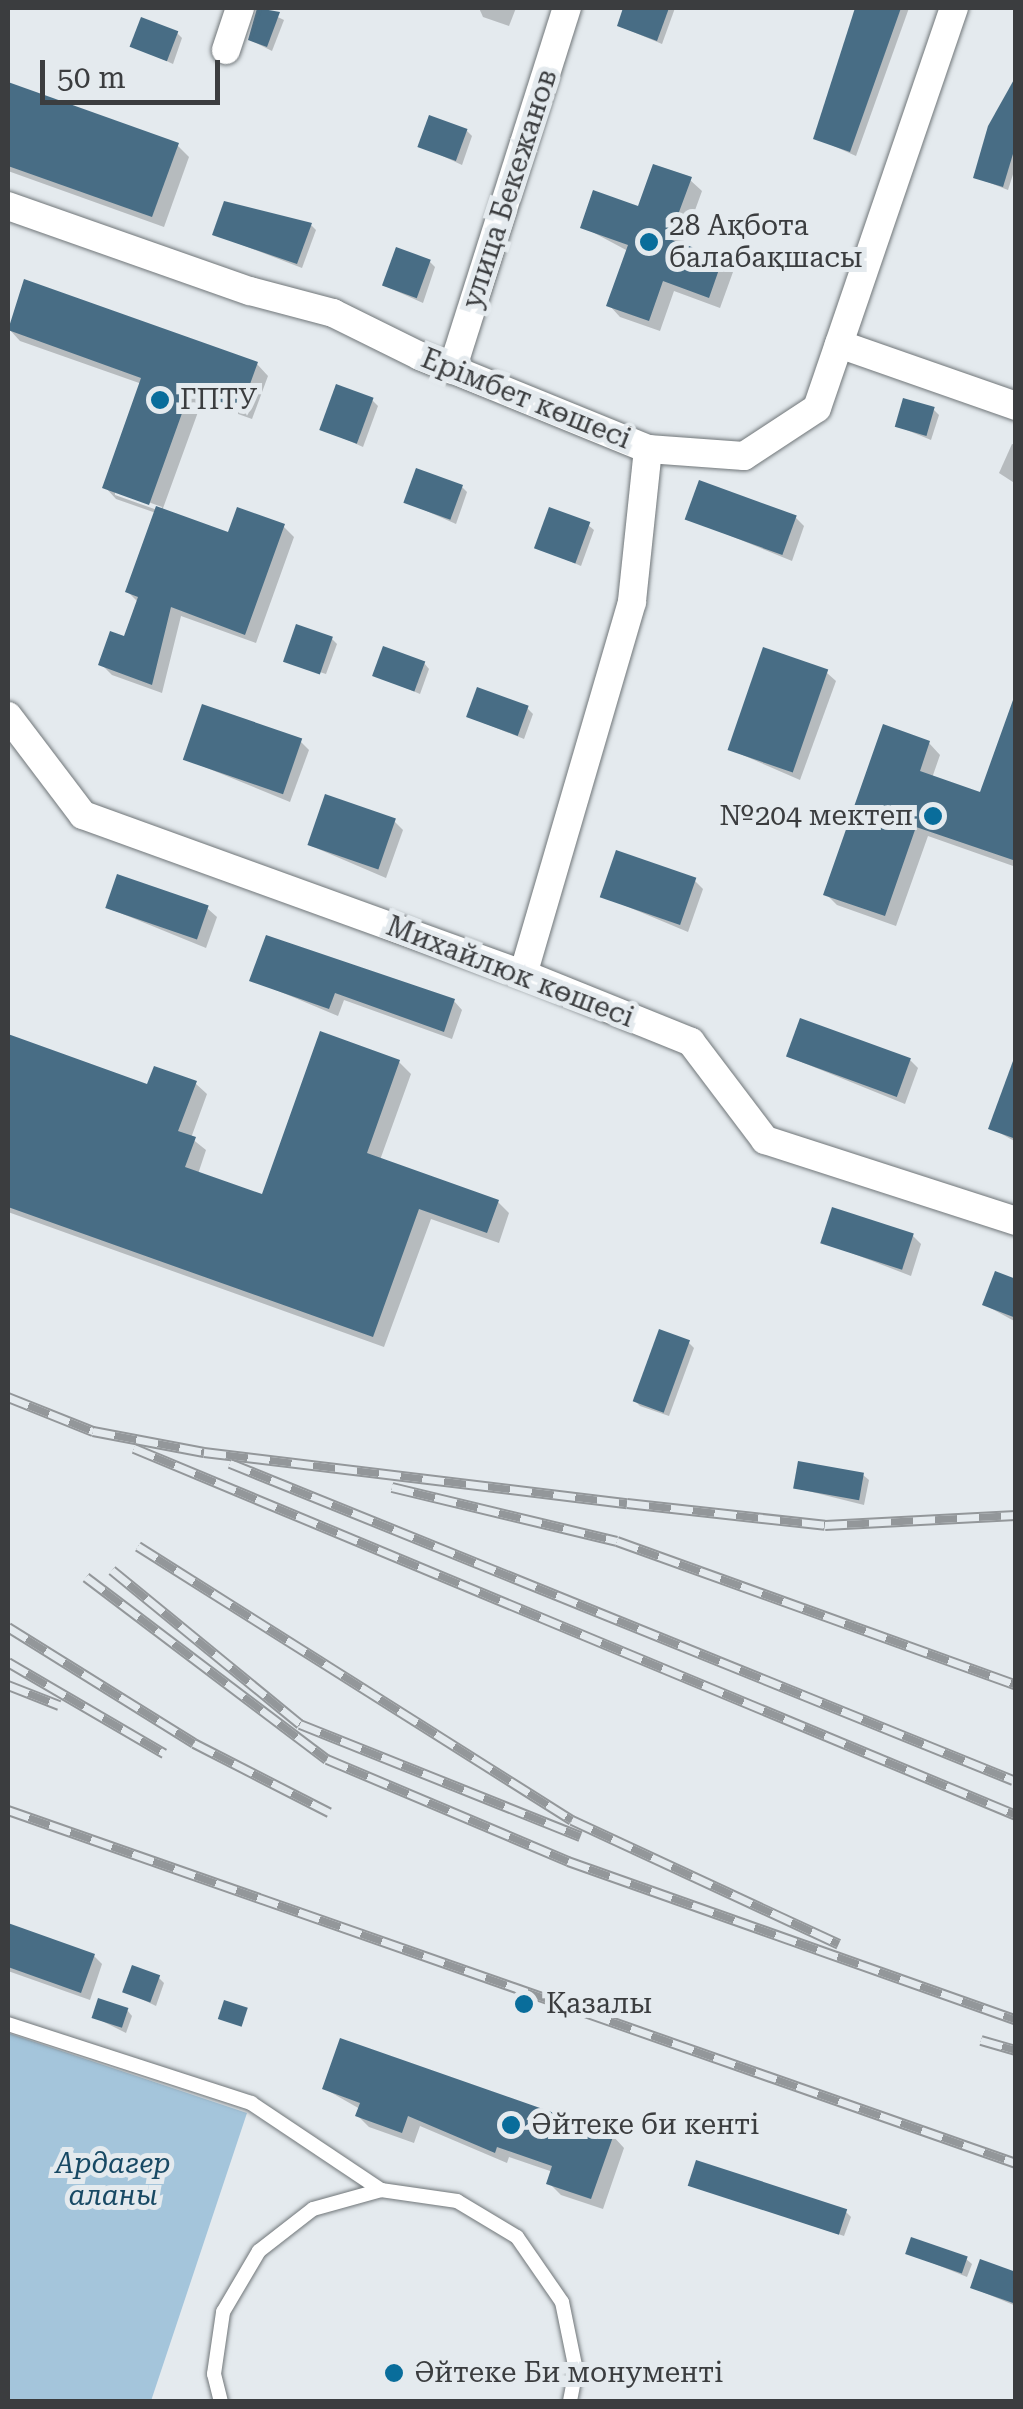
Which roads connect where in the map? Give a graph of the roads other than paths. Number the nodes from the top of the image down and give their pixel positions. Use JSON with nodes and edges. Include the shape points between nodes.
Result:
{"nodes":[{"id":1,"x":240,"y":8,"type":"edge"},
{"id":2,"x":567,"y":8,"type":"edge"},
{"id":3,"x":954,"y":8,"type":"edge"},
{"id":4,"x":226,"y":50,"type":"dead end"},
{"id":5,"x":8,"y":206,"type":"edge"},
{"id":6,"x":839,"y":344,"type":"junction"},
{"id":7,"x":452,"y":370,"type":"junction"},
{"id":8,"x":1016,"y":406,"type":"edge"},
{"id":9,"x":648,"y":449,"type":"junction"},
{"id":10,"x":8,"y":716,"type":"edge"},
{"id":11,"x":522,"y":974,"type":"junction"},
{"id":12,"x":1016,"y":1222,"type":"edge"},
{"id":13,"x":8,"y":2024,"type":"edge"},
{"id":14,"x":381,"y":2190,"type":"junction"},
{"id":15,"x":220,"y":2402,"type":"edge"},
{"id":16,"x":570,"y":2402,"type":"edge"}],
"edges":[{"from":1,"to":4,"type":"street"},
{"from":2,"to":7,"type":"street","name":"улица Бекежанов"},
{"from":3,"to":6,"type":"street"},
{"from":5,"to":7,"type":"street","name":"Ерімбет көшесі","via":[[250,291],[333,313]]},
{"from":6,"to":8,"type":"street"},
{"from":6,"to":9,"type":"street","via":[[817,408],[744,456]]},
{"from":7,"to":9,"type":"street","name":"Ерімбет көшесі"},
{"from":9,"to":11,"type":"street","name":"Ерімбет көшесі","via":[[632,602]]},
{"from":10,"to":11,"type":"street","name":"Михайлюк көшесі","via":[[83,815]]},
{"from":11,"to":12,"type":"street","name":"Михайлюк көшесі","via":[[691,1042],[765,1140]]},
{"from":13,"to":14,"type":"lane","via":[[251,2103]]},
{"from":14,"to":15,"type":"lane","via":[[313,2209],[259,2251],[223,2312],[214,2374]]},
{"from":14,"to":16,"type":"lane","via":[[458,2201],[517,2237],[562,2302],[576,2370]]}]}
